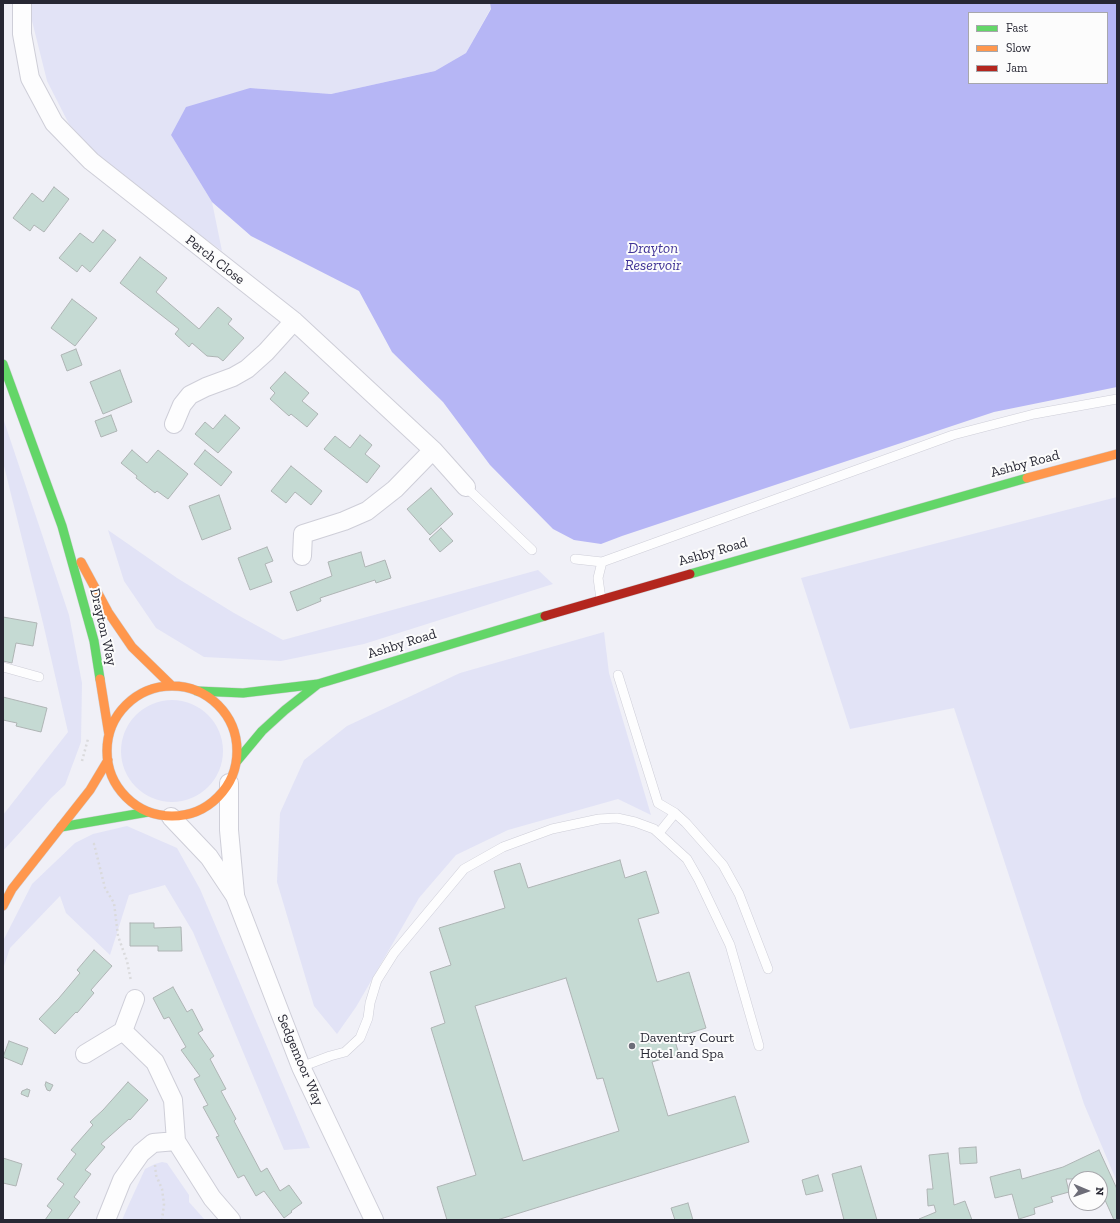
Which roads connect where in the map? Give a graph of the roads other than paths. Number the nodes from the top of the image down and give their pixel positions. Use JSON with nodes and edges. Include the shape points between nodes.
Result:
{"nodes":[{"id":1,"x":22,"y":3,"type":"edge"},
{"id":2,"x":294,"y":321,"type":"junction"},
{"id":3,"x":3,"y":364,"type":"edge"},
{"id":4,"x":1117,"y":399,"type":"edge"},
{"id":5,"x":174,"y":424,"type":"dead end"},
{"id":6,"x":433,"y":450,"type":"junction"},
{"id":7,"x":1117,"y":454,"type":"edge"},
{"id":8,"x":466,"y":487,"type":"joint"},
{"id":9,"x":62,"y":526,"type":"junction"},
{"id":10,"x":532,"y":550,"type":"dead end"},
{"id":11,"x":302,"y":556,"type":"dead end"},
{"id":12,"x":575,"y":559,"type":"dead end"},
{"id":13,"x":602,"y":562,"type":"junction"},
{"id":14,"x":601,"y":599,"type":"junction"},
{"id":15,"x":3,"y":667,"type":"edge"},
{"id":16,"x":618,"y":675,"type":"dead end"},
{"id":17,"x":39,"y":677,"type":"dead end"},
{"id":18,"x":318,"y":684,"type":"junction"},
{"id":19,"x":172,"y":686,"type":"junction"},
{"id":20,"x":197,"y":691,"type":"junction"},
{"id":21,"x":109,"y":736,"type":"junction"},
{"id":22,"x":108,"y":760,"type":"junction"},
{"id":23,"x":237,"y":761,"type":"junction"},
{"id":24,"x":229,"y":784,"type":"junction"},
{"id":25,"x":148,"y":812,"type":"junction"},
{"id":26,"x":675,"y":813,"type":"junction"},
{"id":27,"x":171,"y":817,"type":"junction"},
{"id":28,"x":61,"y":827,"type":"junction"},
{"id":29,"x":659,"y":833,"type":"junction"},
{"id":30,"x":235,"y":896,"type":"junction"},
{"id":31,"x":3,"y":906,"type":"edge"},
{"id":32,"x":768,"y":969,"type":"dead end"},
{"id":33,"x":135,"y":999,"type":"road end"},
{"id":34,"x":123,"y":1031,"type":"junction"},
{"id":35,"x":759,"y":1046,"type":"dead end"},
{"id":36,"x":85,"y":1054,"type":"dead end"},
{"id":37,"x":301,"y":1067,"type":"junction"},
{"id":38,"x":176,"y":1141,"type":"junction"},
{"id":39,"x":106,"y":1220,"type":"edge"},
{"id":40,"x":231,"y":1220,"type":"edge"},
{"id":41,"x":374,"y":1220,"type":"edge"}],
"edges":[{"from":1,"to":2,"type":"street","name":"Perch Close","via":[[22,34],[30,78],[54,123],[91,161]]},
{"from":2,"to":5,"type":"street","via":[[247,369],[190,395],[182,405]]},
{"from":2,"to":6,"type":"street","name":"Perch Close"},
{"from":3,"to":9,"type":"main road","name":"Drayton Way"},
{"from":4,"to":13,"type":"lane","via":[[1034,414],[953,435]]},
{"from":6,"to":8,"type":"street","name":"Perch Close"},
{"from":6,"to":11,"type":"street","via":[[395,489],[367,511],[303,534]]},
{"from":7,"to":14,"type":"main road","name":"Ashby Road"},
{"from":8,"to":10,"type":"lane"},
{"from":9,"to":19,"type":"main road","name":"Drayton Way","via":[[108,612],[132,647]]},
{"from":9,"to":21,"type":"main road","name":"Drayton Way","via":[[94,641]]},
{"from":12,"to":13,"type":"lane"},
{"from":13,"to":14,"type":"lane","via":[[598,578]]},
{"from":14,"to":18,"type":"main road","name":"Ashby Road"},
{"from":15,"to":17,"type":"lane"},
{"from":16,"to":26,"type":"lane","via":[[658,803]]},
{"from":18,"to":20,"type":"main road","name":"Ashby Road","via":[[243,693]]},
{"from":18,"to":23,"type":"main road","name":"Ashby Road","via":[[262,730]]},
{"from":19,"to":20,"type":"main road"},
{"from":19,"to":21,"type":"main road","via":[[151,690],[132,700],[118,716]]},
{"from":20,"to":23,"type":"main road","via":[[221,708],[232,725],[237,746]]},
{"from":21,"to":22,"type":"main road"},
{"from":22,"to":25,"type":"main road","via":[[114,782],[129,800]]},
{"from":22,"to":28,"type":"main road","via":[[90,790]]},
{"from":23,"to":24,"type":"main road"},
{"from":24,"to":27,"type":"main road","via":[[214,801],[194,813]]},
{"from":24,"to":30,"type":"street","name":"Sedgemoor Way","via":[[229,830]]},
{"from":25,"to":27,"type":"main road"},
{"from":25,"to":28,"type":"main road"},
{"from":26,"to":29,"type":"lane"},
{"from":26,"to":32,"type":"lane","via":[[723,865],[729,875],[740,894]]},
{"from":27,"to":30,"type":"street","name":"Sedgemoor Way","via":[[208,857]]},
{"from":28,"to":31,"type":"main road","via":[[12,889]]},
{"from":29,"to":35,"type":"lane","via":[[687,859],[730,945]]},
{"from":29,"to":37,"type":"lane","via":[[636,822],[599,818],[552,829],[503,847],[464,869],[394,953],[377,980],[368,1018],[360,1038],[345,1052]]},
{"from":30,"to":37,"type":"street","name":"Sedgemoor Way"},
{"from":33,"to":34,"type":"street"},
{"from":34,"to":36,"type":"street"},
{"from":34,"to":38,"type":"street","via":[[155,1062],[172,1100]]},
{"from":37,"to":41,"type":"street","name":"Sedgemoor Way"},
{"from":38,"to":39,"type":"street","via":[[153,1143],[141,1153],[122,1180]]},
{"from":38,"to":40,"type":"street","via":[[212,1198]]}]}
